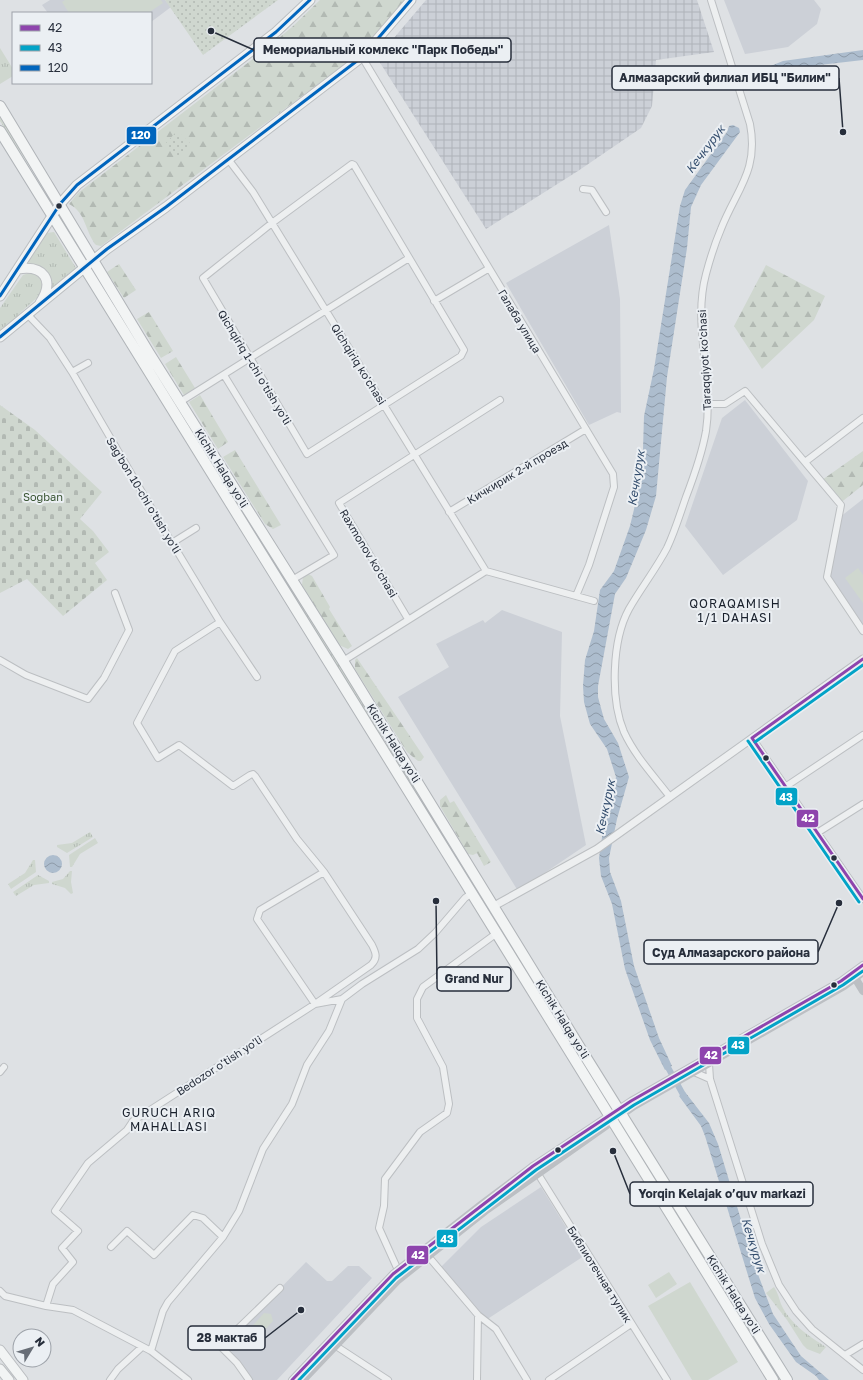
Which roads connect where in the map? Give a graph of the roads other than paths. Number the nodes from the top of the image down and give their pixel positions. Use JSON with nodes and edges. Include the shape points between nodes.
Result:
{"nodes":[{"id":1,"x":310,"y":0,"type":"edge"},
{"id":2,"x":411,"y":0,"type":"edge"},
{"id":3,"x":711,"y":0,"type":"edge"},
{"id":4,"x":362,"y":57,"type":"junction"},
{"id":5,"x":0,"y":106,"type":"edge"},
{"id":6,"x":0,"y":131,"type":"edge"},
{"id":7,"x":228,"y":159,"type":"junction"},
{"id":8,"x":583,"y":189,"type":"dead end"},
{"id":9,"x":58,"y":200,"type":"junction"},
{"id":10,"x":606,"y":212,"type":"dead end"},
{"id":11,"x":53,"y":215,"type":"junction"},
{"id":12,"x":272,"y":224,"type":"junction"},
{"id":13,"x":408,"y":258,"type":"junction"},
{"id":14,"x":94,"y":261,"type":"junction"},
{"id":15,"x":86,"y":268,"type":"junction"},
{"id":16,"x":18,"y":269,"type":"junction"},
{"id":17,"x":488,"y":269,"type":"junction"},
{"id":18,"x":3,"y":284,"type":"edge"},
{"id":19,"x":0,"y":296,"type":"edge"},
{"id":20,"x":434,"y":301,"type":"junction"},
{"id":21,"x":36,"y":309,"type":"junction"},
{"id":22,"x":326,"y":311,"type":"junction"},
{"id":23,"x":28,"y":316,"type":"junction"},
{"id":24,"x":0,"y":337,"type":"edge"},
{"id":25,"x":145,"y":355,"type":"junction"},
{"id":26,"x":250,"y":358,"type":"junction"},
{"id":27,"x":88,"y":363,"type":"dead end"},
{"id":28,"x":72,"y":372,"type":"junction"},
{"id":29,"x":224,"y":375,"type":"junction"},
{"id":30,"x":500,"y":400,"type":"dead end"},
{"id":31,"x":180,"y":402,"type":"junction"},
{"id":32,"x":708,"y":404,"type":"junction"},
{"id":33,"x":384,"y":405,"type":"junction"},
{"id":34,"x":863,"y":418,"type":"edge"},
{"id":35,"x":586,"y":429,"type":"junction"},
{"id":36,"x":415,"y":455,"type":"junction"},
{"id":37,"x":805,"y":462,"type":"junction"},
{"id":38,"x":214,"y":466,"type":"junction"},
{"id":39,"x":449,"y":512,"type":"junction"},
{"id":40,"x":196,"y":528,"type":"dead end"},
{"id":41,"x":172,"y":543,"type":"junction"},
{"id":42,"x":486,"y":571,"type":"junction"},
{"id":43,"x":292,"y":580,"type":"junction"},
{"id":44,"x":115,"y":593,"type":"dead end"},
{"id":45,"x":576,"y":596,"type":"junction"},
{"id":46,"x":594,"y":601,"type":"dead end"},
{"id":47,"x":408,"y":619,"type":"junction"},
{"id":48,"x":220,"y":622,"type":"junction"},
{"id":49,"x":863,"y":631,"type":"edge"},
{"id":50,"x":863,"y":659,"type":"edge"},
{"id":51,"x":0,"y":660,"type":"edge"},
{"id":52,"x":343,"y":661,"type":"junction"},
{"id":53,"x":257,"y":677,"type":"dead end"},
{"id":54,"x":863,"y":735,"type":"edge"},
{"id":55,"x":391,"y":738,"type":"junction"},
{"id":56,"x":752,"y":738,"type":"junction"},
{"id":57,"x":380,"y":745,"type":"junction"},
{"id":58,"x":785,"y":787,"type":"junction"},
{"id":59,"x":670,"y":797,"type":"junction"},
{"id":60,"x":863,"y":804,"type":"edge"},
{"id":61,"x":817,"y":833,"type":"junction"},
{"id":62,"x":324,"y":872,"type":"junction"},
{"id":63,"x":472,"y":893,"type":"junction"},
{"id":64,"x":863,"y":899,"type":"edge"},
{"id":65,"x":494,"y":906,"type":"junction"},
{"id":66,"x":496,"y":933,"type":"junction"},
{"id":67,"x":859,"y":972,"type":"edge"},
{"id":68,"x":538,"y":979,"type":"junction"},
{"id":69,"x":529,"y":984,"type":"junction"},
{"id":70,"x":863,"y":991,"type":"edge"},
{"id":71,"x":342,"y":1000,"type":"junction"},
{"id":72,"x":315,"y":1004,"type":"junction"},
{"id":73,"x":709,"y":1064,"type":"junction"},
{"id":74,"x":694,"y":1072,"type":"junction"},
{"id":75,"x":679,"y":1077,"type":"junction"},
{"id":76,"x":710,"y":1079,"type":"junction"},
{"id":77,"x":620,"y":1111,"type":"junction"},
{"id":78,"x":611,"y":1117,"type":"junction"},
{"id":79,"x":536,"y":1170,"type":"junction"},
{"id":80,"x":223,"y":1236,"type":"junction"},
{"id":81,"x":111,"y":1247,"type":"dead end"},
{"id":82,"x":428,"y":1256,"type":"junction"},
{"id":83,"x":398,"y":1270,"type":"junction"},
{"id":84,"x":280,"y":1288,"type":"dead end"},
{"id":85,"x":0,"y":1291,"type":"edge"},
{"id":86,"x":46,"y":1306,"type":"junction"},
{"id":87,"x":478,"y":1315,"type":"junction"},
{"id":88,"x":632,"y":1324,"type":"junction"},
{"id":89,"x":863,"y":1344,"type":"edge"},
{"id":90,"x":336,"y":1346,"type":"junction"},
{"id":91,"x":142,"y":1347,"type":"junction"},
{"id":92,"x":0,"y":1350,"type":"edge"},
{"id":93,"x":151,"y":1351,"type":"junction"},
{"id":94,"x":845,"y":1355,"type":"junction"},
{"id":95,"x":0,"y":1369,"type":"edge"},
{"id":96,"x":863,"y":1370,"type":"edge"},
{"id":97,"x":9,"y":1380,"type":"edge"},
{"id":98,"x":23,"y":1380,"type":"edge"},
{"id":99,"x":110,"y":1380,"type":"edge"},
{"id":100,"x":188,"y":1380,"type":"edge"},
{"id":101,"x":249,"y":1380,"type":"edge"},
{"id":102,"x":292,"y":1380,"type":"edge"},
{"id":103,"x":303,"y":1380,"type":"edge"},
{"id":104,"x":388,"y":1380,"type":"edge"},
{"id":105,"x":477,"y":1380,"type":"edge"},
{"id":106,"x":527,"y":1380,"type":"edge"},
{"id":107,"x":549,"y":1380,"type":"edge"},
{"id":108,"x":667,"y":1380,"type":"edge"},
{"id":109,"x":773,"y":1380,"type":"edge"},
{"id":110,"x":787,"y":1380,"type":"edge"}],
"edges":[{"from":1,"to":9,"type":"main road","via":[[276,32]]},
{"from":2,"to":4,"type":"main road"},
{"from":3,"to":32,"type":"street","name":"Taraqqiyot ko'chasi","via":[[747,115],[752,143],[749,170],[721,228],[707,269],[701,298]]},
{"from":4,"to":7,"type":"main road"},
{"from":4,"to":17,"type":"street","name":"Галаба улица"},
{"from":5,"to":9,"type":"highway","name":"Kichik Halqa yo'li"},
{"from":6,"to":11,"type":"highway","name":"Kichik Halqa yo'li"},
{"from":7,"to":12,"type":"street","name":"Qichqiriq ko'chasi"},
{"from":7,"to":14,"type":"main road"},
{"from":8,"to":10,"type":"street","via":[[592,190]]},
{"from":9,"to":11,"type":"main road"},
{"from":9,"to":14,"type":"highway","name":"Kichik Halqa yo'li"},
{"from":11,"to":15,"type":"highway","name":"Kichik Halqa yo'li"},
{"from":11,"to":16,"type":"main road"},
{"from":12,"to":13,"type":"street","via":[[352,164]]},
{"from":12,"to":22,"type":"street","name":"Qichqiriq ko'chasi"},
{"from":12,"to":26,"type":"street","name":"Qichqiriq 1-chi o'tish yo'li","via":[[203,278]]},
{"from":13,"to":20,"type":"street"},
{"from":13,"to":22,"type":"street"},
{"from":14,"to":15,"type":"main road"},
{"from":14,"to":25,"type":"highway","name":"Kichik Halqa yo'li"},
{"from":15,"to":21,"type":"main road"},
{"from":15,"to":25,"type":"highway","name":"Kichik Halqa yo'li"},
{"from":16,"to":18,"type":"main road"},
{"from":16,"to":21,"type":"main road","via":[[34,268],[47,280],[46,294]]},
{"from":17,"to":20,"type":"street"},
{"from":17,"to":35,"type":"street","name":"Галаба улица"},
{"from":18,"to":19,"type":"main road"},
{"from":20,"to":33,"type":"street","via":[[464,350],[461,356]]},
{"from":21,"to":23,"type":"main road"},
{"from":22,"to":26,"type":"street"},
{"from":22,"to":33,"type":"street","name":"Qichqiriq ko'chasi"},
{"from":23,"to":24,"type":"main road"},
{"from":23,"to":28,"type":"street","name":"Sag'bon 10-chi o'tish yo'li","via":[[50,338]]},
{"from":25,"to":31,"type":"highway","name":"Kichik Halqa yo'li"},
{"from":25,"to":38,"type":"highway","name":"Kichik Halqa yo'li"},
{"from":26,"to":29,"type":"street"},
{"from":26,"to":33,"type":"street","name":"Qichqiriq 1-chi o'tish yo'li","via":[[307,454]]},
{"from":27,"to":28,"type":"street"},
{"from":28,"to":41,"type":"street","name":"Sag'bon 10-chi o'tish yo'li"},
{"from":29,"to":31,"type":"street"},
{"from":29,"to":43,"type":"street","via":[[334,556]]},
{"from":30,"to":36,"type":"street"},
{"from":31,"to":38,"type":"highway","name":"Kichik Halqa yo'li"},
{"from":32,"to":37,"type":"street","via":[[725,404],[745,391]]},
{"from":32,"to":59,"type":"street","name":"Taraqqiyot ko'chasi","via":[[704,439],[676,525],[661,558],[629,609],[616,658],[615,694],[622,726],[636,754]]},
{"from":33,"to":36,"type":"street","name":"Qichqiriq ko'chasi"},
{"from":34,"to":37,"type":"street"},
{"from":35,"to":39,"type":"street","name":"Кичкирик 2-й проезд"},
{"from":35,"to":45,"type":"street","name":"Галаба улица","via":[[613,474],[614,487],[589,565]]},
{"from":36,"to":39,"type":"street","name":"Qichqiriq ko'chasi"},
{"from":36,"to":47,"type":"street","name":"Raxmonov ko'chasi","via":[[339,503]]},
{"from":37,"to":49,"type":"street","via":[[840,505],[827,577]]},
{"from":38,"to":43,"type":"highway","name":"Kichik Halqa yo'li"},
{"from":38,"to":57,"type":"highway","name":"Kichik Halqa yo'li"},
{"from":39,"to":42,"type":"street","name":"Qichqiriq ko'chasi"},
{"from":40,"to":41,"type":"street"},
{"from":41,"to":48,"type":"street","name":"Sag'bon 10-chi o'tish yo'li"},
{"from":42,"to":45,"type":"street"},
{"from":42,"to":47,"type":"street"},
{"from":43,"to":52,"type":"highway","name":"Kichik Halqa yo'li"},
{"from":44,"to":51,"type":"street","via":[[129,630],[104,678],[88,698],[26,675]]},
{"from":45,"to":46,"type":"street"},
{"from":47,"to":52,"type":"street"},
{"from":48,"to":53,"type":"street","name":"Sag'bon 10-chi o'tish yo'li"},
{"from":48,"to":62,"type":"street","via":[[174,652],[137,723],[158,758],[179,745],[233,786],[253,774],[296,839]]},
{"from":50,"to":56,"type":"street"},
{"from":52,"to":55,"type":"highway","name":"Kichik Halqa yo'li"},
{"from":54,"to":58,"type":"street"},
{"from":55,"to":57,"type":"highway"},
{"from":55,"to":65,"type":"highway","name":"Kichik Halqa yo'li"},
{"from":56,"to":58,"type":"street"},
{"from":56,"to":59,"type":"street"},
{"from":57,"to":63,"type":"highway","name":"Kichik Halqa yo'li"},
{"from":58,"to":61,"type":"street"},
{"from":59,"to":65,"type":"street","via":[[597,849]]},
{"from":60,"to":61,"type":"street"},
{"from":61,"to":64,"type":"street"},
{"from":62,"to":72,"type":"street","name":"Bedozor o'tish yo'li","via":[[375,950],[376,959]]},
{"from":62,"to":72,"type":"street","via":[[260,910],[257,916],[257,920]]},
{"from":63,"to":66,"type":"highway","name":"Kichik Halqa yo'li"},
{"from":63,"to":71,"type":"street","via":[[418,949],[362,984]]},
{"from":65,"to":68,"type":"highway","name":"Kichik Halqa yo'li"},
{"from":66,"to":69,"type":"highway","name":"Kichik Halqa yo'li"},
{"from":66,"to":83,"type":"street","via":[[423,987],[417,999],[417,1018],[443,1067],[449,1104],[447,1113],[420,1132],[385,1179],[384,1206],[378,1228]]},
{"from":67,"to":70,"type":"main road"},
{"from":67,"to":73,"type":"main road","via":[[844,986]]},
{"from":67,"to":75,"type":"main road"},
{"from":68,"to":69,"type":"highway"},
{"from":68,"to":77,"type":"highway","name":"Kichik Halqa yo'li"},
{"from":69,"to":78,"type":"highway","name":"Kichik Halqa yo'li"},
{"from":71,"to":72,"type":"street"},
{"from":71,"to":80,"type":"street","via":[[329,1031],[307,1065],[292,1104],[263,1149],[239,1211]]},
{"from":72,"to":86,"type":"street","name":"Bedozor o'tish yo'li","via":[[133,1121],[127,1130],[88,1163],[55,1211],[78,1231],[62,1248],[73,1262],[53,1284]]},
{"from":73,"to":74,"type":"main road"},
{"from":73,"to":76,"type":"street"},
{"from":74,"to":75,"type":"main road"},
{"from":74,"to":76,"type":"street"},
{"from":75,"to":77,"type":"main road"},
{"from":76,"to":94,"type":"street","via":[[770,1267],[796,1311],[812,1329]]},
{"from":77,"to":78,"type":"main road"},
{"from":77,"to":110,"type":"highway","name":"Kichik Halqa yo'li"},
{"from":78,"to":79,"type":"main road"},
{"from":78,"to":109,"type":"highway","name":"Kichik Halqa yo'li"},
{"from":79,"to":82,"type":"main road"},
{"from":79,"to":83,"type":"main road","via":[[481,1205]]},
{"from":79,"to":88,"type":"street","name":"Библиотечная тупик"},
{"from":80,"to":81,"type":"street","via":[[203,1218],[193,1215],[154,1255],[127,1231]]},
{"from":80,"to":93,"type":"street","via":[[168,1302]]},
{"from":82,"to":87,"type":"street"},
{"from":82,"to":90,"type":"main road","via":[[398,1280]]},
{"from":83,"to":102,"type":"main road"},
{"from":84,"to":101,"type":"street","via":[[220,1346]]},
{"from":85,"to":86,"type":"street","via":[[5,1296]]},
{"from":86,"to":91,"type":"street","via":[[73,1310]]},
{"from":87,"to":105,"type":"street"},
{"from":87,"to":106,"type":"street","via":[[496,1328]]},
{"from":88,"to":107,"type":"street"},
{"from":88,"to":108,"type":"street","name":"Библиотечная тупик"},
{"from":89,"to":94,"type":"street"},
{"from":90,"to":103,"type":"main road"},
{"from":90,"to":104,"type":"street"},
{"from":91,"to":93,"type":"street"},
{"from":91,"to":99,"type":"street"},
{"from":92,"to":98,"type":"main road"},
{"from":93,"to":100,"type":"street"},
{"from":94,"to":96,"type":"street"},
{"from":95,"to":97,"type":"main road"}]}
